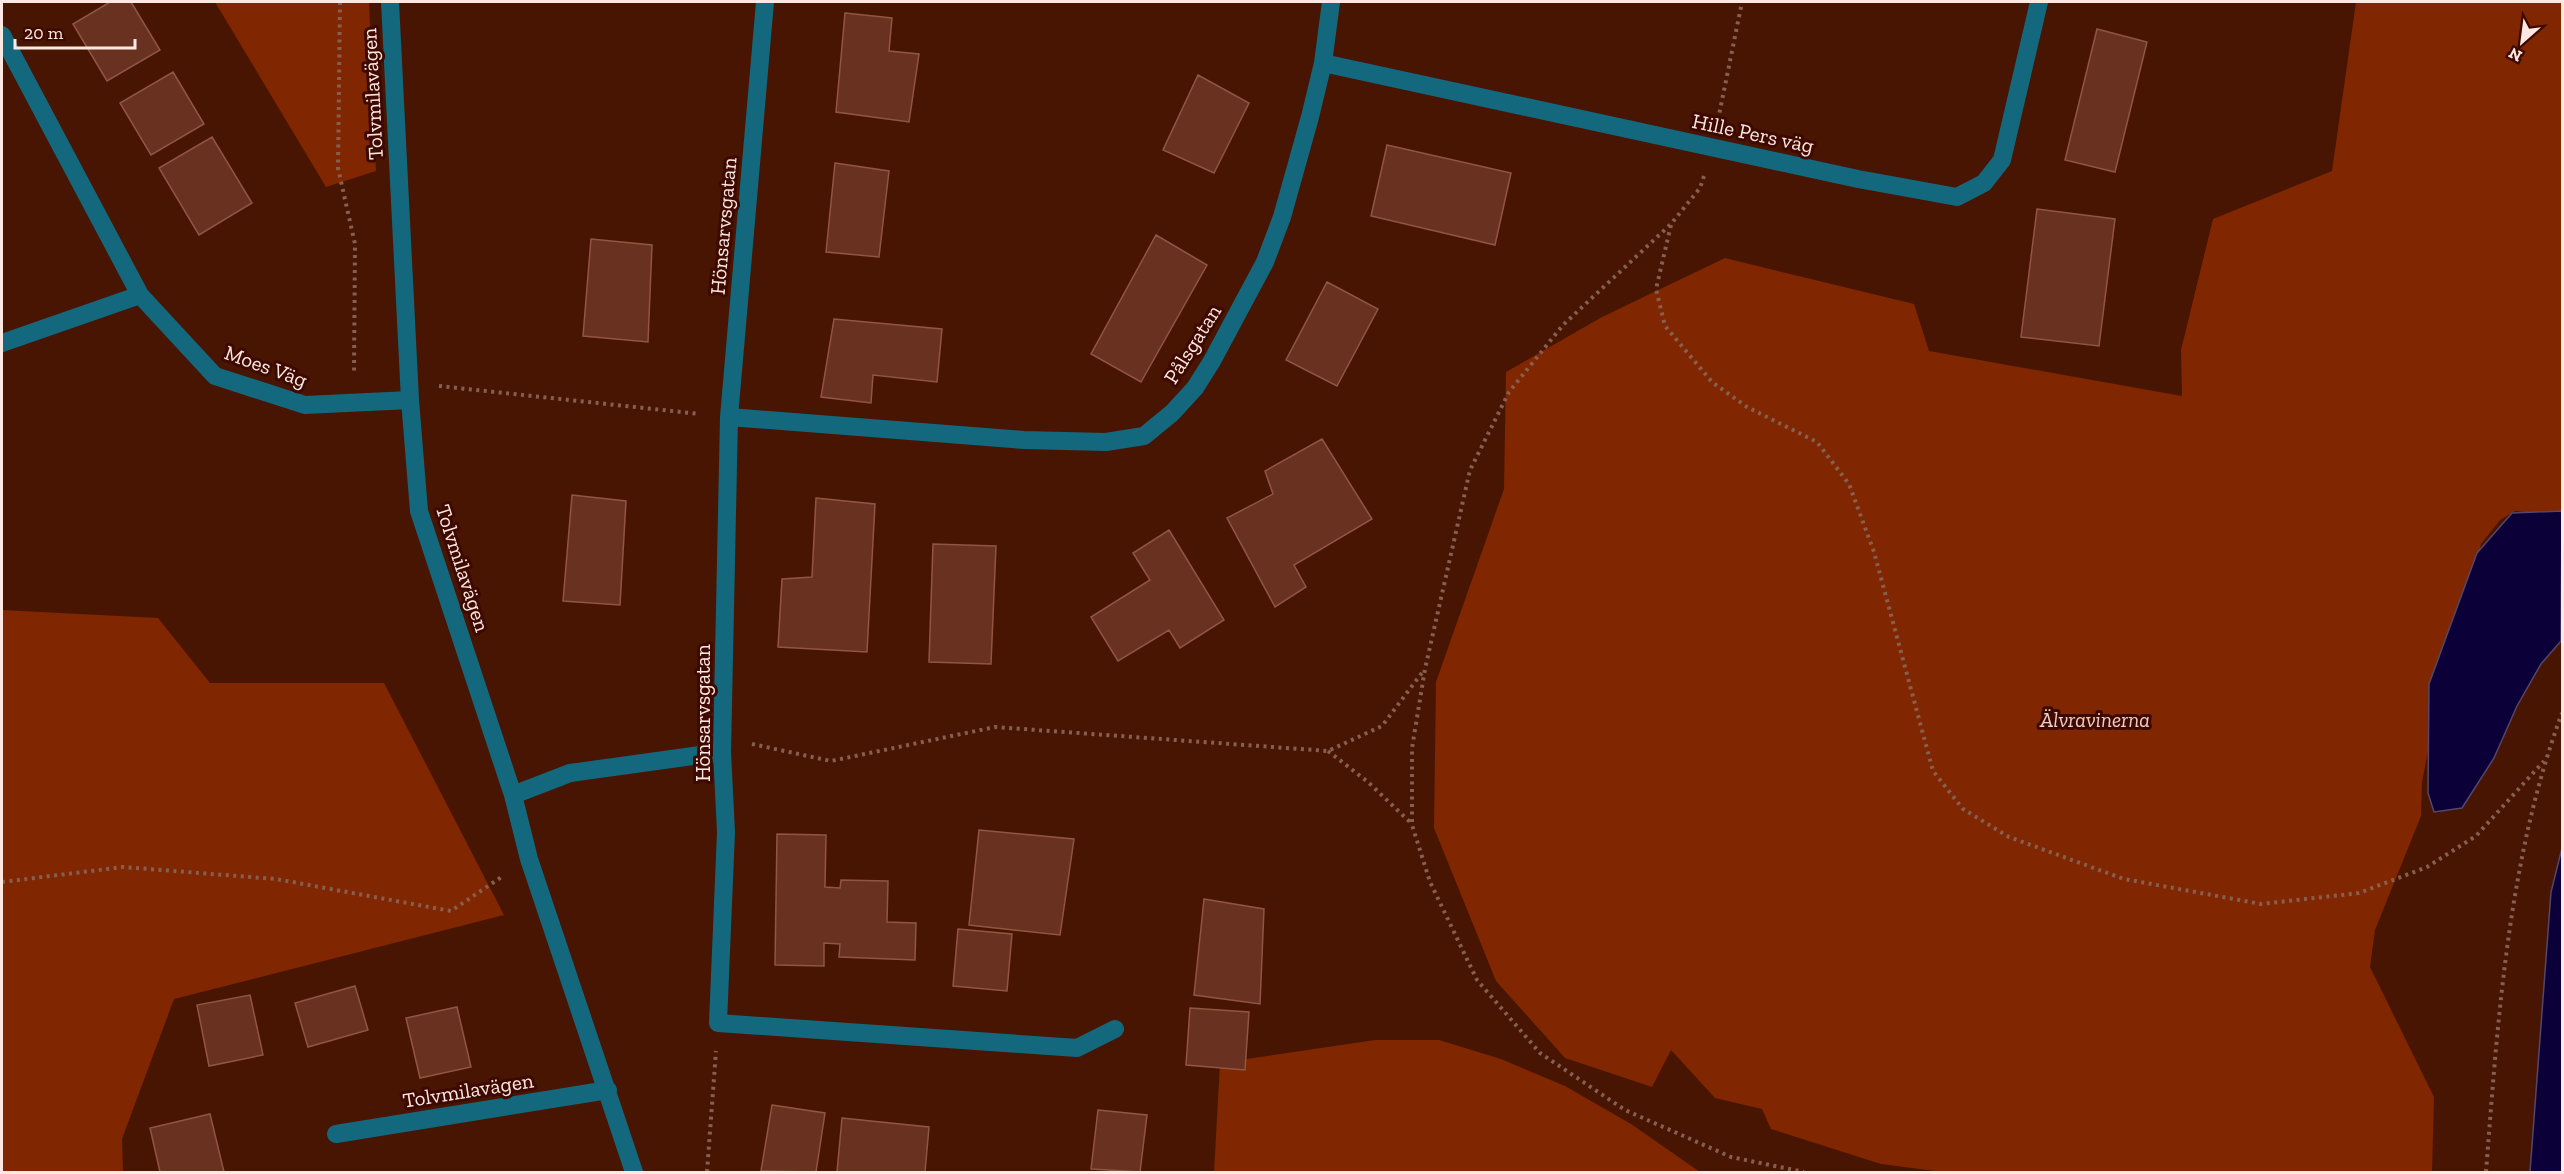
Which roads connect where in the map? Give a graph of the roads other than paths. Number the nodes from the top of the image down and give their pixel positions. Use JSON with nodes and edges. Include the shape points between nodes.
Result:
{"nodes":[{"id":1,"x":390,"y":2,"type":"edge"},
{"id":2,"x":765,"y":2,"type":"edge"},
{"id":3,"x":1331,"y":2,"type":"edge"},
{"id":4,"x":2038,"y":2,"type":"edge"},
{"id":5,"x":2,"y":35,"type":"edge"},
{"id":6,"x":1323,"y":63,"type":"junction"},
{"id":7,"x":140,"y":295,"type":"junction"},
{"id":8,"x":2,"y":343,"type":"edge"},
{"id":9,"x":409,"y":392,"type":"junction"},
{"id":10,"x":729,"y":417,"type":"junction"},
{"id":11,"x":722,"y":745,"type":"junction"},
{"id":12,"x":513,"y":795,"type":"junction"},
{"id":13,"x":1115,"y":1029,"type":"dead end"},
{"id":14,"x":608,"y":1090,"type":"junction"},
{"id":15,"x":336,"y":1134,"type":"dead end"},
{"id":16,"x":634,"y":1173,"type":"edge"}],
"edges":[{"from":1,"to":9,"type":"street","name":"Tolvmilavägen"},
{"from":2,"to":10,"type":"street","name":"Hönsarvsgatan"},
{"from":3,"to":6,"type":"street","name":"Pålsgatan"},
{"from":4,"to":6,"type":"street","name":"Hille Pers väg","via":[[2002,160],[1984,183],[1957,197]]},
{"from":5,"to":7,"type":"street","name":"Moes Väg"},
{"from":6,"to":10,"type":"street","name":"Pålsgatan","via":[[1282,218],[1265,262],[1195,388],[1172,414],[1144,436],[1106,442],[1024,440]]},
{"from":7,"to":8,"type":"street"},
{"from":7,"to":9,"type":"street","name":"Moes Väg","via":[[215,376],[305,405],[354,402]]},
{"from":9,"to":12,"type":"street","name":"Tolvmilavägen","via":[[419,511]]},
{"from":10,"to":11,"type":"street","name":"Hönsarvsgatan"},
{"from":11,"to":12,"type":"street","via":[[570,773]]},
{"from":11,"to":13,"type":"street","name":"Hönsarvsgatan","via":[[726,832],[718,1023],[1077,1047]]},
{"from":12,"to":14,"type":"street","name":"Tolvmilavägen","via":[[529,859]]},
{"from":14,"to":15,"type":"street","name":"Tolvmilavägen"},
{"from":14,"to":16,"type":"street","name":"Tolvmilavägen"}]}
